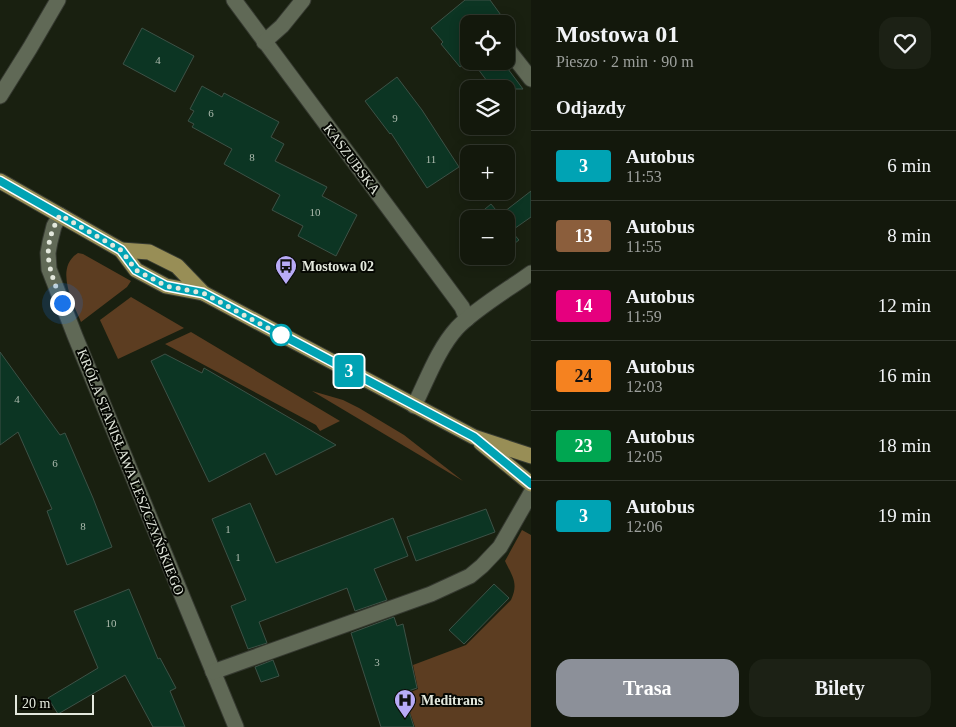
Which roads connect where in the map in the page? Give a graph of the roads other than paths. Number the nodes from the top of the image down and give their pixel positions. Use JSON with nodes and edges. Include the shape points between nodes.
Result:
{"nodes":[{"id":1,"x":58,"y":0,"type":"edge"},
{"id":2,"x":234,"y":0,"type":"edge"},
{"id":3,"x":303,"y":0,"type":"edge"},
{"id":4,"x":264,"y":42,"type":"junction"},
{"id":5,"x":515,"y":58,"type":"edge"},
{"id":6,"x":531,"y":79,"type":"edge"},
{"id":7,"x":0,"y":96,"type":"edge"},
{"id":8,"x":0,"y":181,"type":"edge"},
{"id":9,"x":60,"y":215,"type":"junction"},
{"id":10,"x":121,"y":250,"type":"junction"},
{"id":11,"x":531,"y":273,"type":"edge"},
{"id":12,"x":203,"y":293,"type":"junction"},
{"id":13,"x":468,"y":319,"type":"junction"},
{"id":14,"x":414,"y":406,"type":"junction"},
{"id":15,"x":474,"y":437,"type":"junction"},
{"id":16,"x":531,"y":456,"type":"edge"},
{"id":17,"x":531,"y":484,"type":"edge"},
{"id":18,"x":531,"y":493,"type":"edge"},
{"id":19,"x":213,"y":672,"type":"junction"},
{"id":20,"x":236,"y":727,"type":"edge"}],
"edges":[{"from":1,"to":7,"type":"street"},
{"from":2,"to":4,"type":"street","name":"KASZUBSKA"},
{"from":3,"to":4,"type":"street"},
{"from":4,"to":13,"type":"street","name":"KASZUBSKA","via":[[462,306]]},
{"from":5,"to":6,"type":"street"},
{"from":8,"to":9,"type":"main road"},
{"from":9,"to":10,"type":"main road"},
{"from":9,"to":19,"type":"street","name":"KRÓLA STANISŁAWA LESZCZYŃSKIEGO","via":[[50,242],[49,269]]},
{"from":10,"to":12,"type":"main road","via":[[136,270],[166,286]]},
{"from":10,"to":12,"type":"main road","via":[[149,252],[178,266]]},
{"from":11,"to":13,"type":"street"},
{"from":12,"to":14,"type":"main road"},
{"from":13,"to":14,"type":"street","via":[[443,349]]},
{"from":14,"to":15,"type":"main road"},
{"from":15,"to":16,"type":"main road"},
{"from":15,"to":17,"type":"main road"},
{"from":18,"to":19,"type":"street","via":[[500,546],[470,576],[431,594]]},
{"from":19,"to":20,"type":"street","name":"KRÓLA STANISŁAWA LESZCZYŃSKIEGO"}]}
